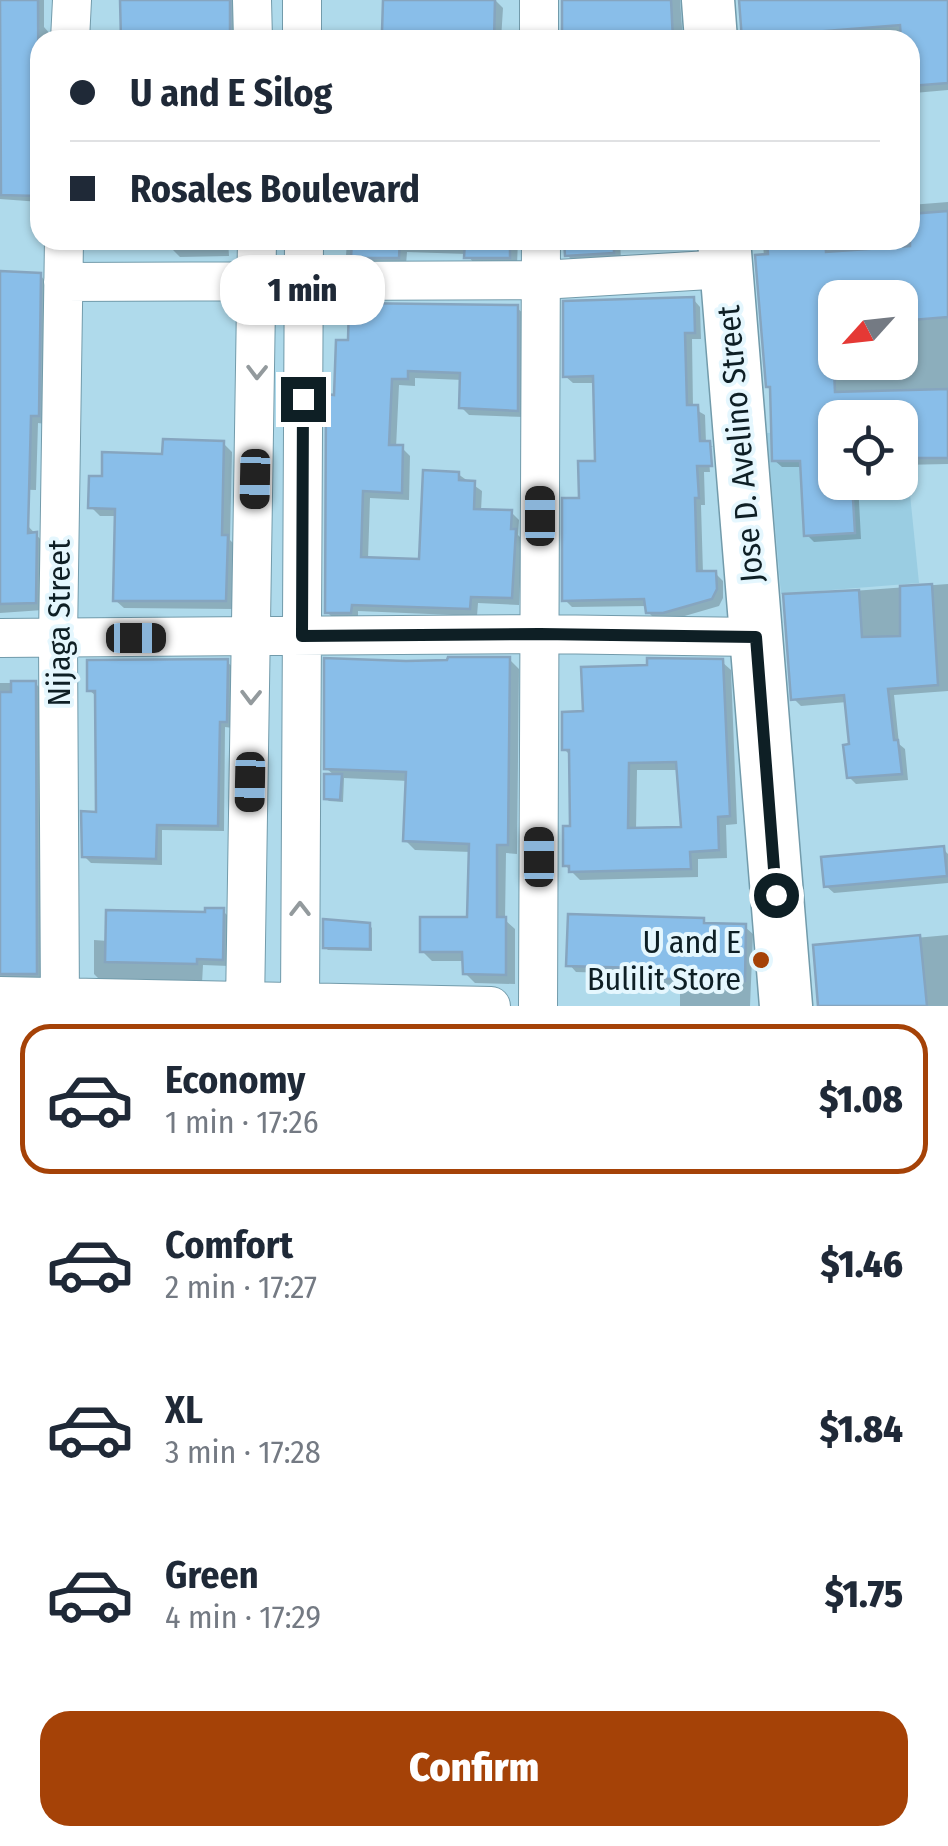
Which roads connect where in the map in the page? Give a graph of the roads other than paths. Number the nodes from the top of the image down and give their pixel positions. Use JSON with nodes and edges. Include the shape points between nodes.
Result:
{"nodes":[{"id":1,"x":72,"y":0,"type":"edge"},
{"id":2,"x":252,"y":0,"type":"edge"},
{"id":3,"x":302,"y":0,"type":"edge"},
{"id":4,"x":538,"y":0,"type":"edge"},
{"id":5,"x":708,"y":0,"type":"edge"},
{"id":6,"x":70,"y":30,"type":"edge"},
{"id":7,"x":252,"y":30,"type":"edge"},
{"id":8,"x":302,"y":30,"type":"edge"},
{"id":9,"x":539,"y":30,"type":"edge"},
{"id":10,"x":710,"y":30,"type":"edge"},
{"id":11,"x":64,"y":250,"type":"edge"},
{"id":12,"x":258,"y":250,"type":"edge"},
{"id":13,"x":304,"y":250,"type":"edge"},
{"id":14,"x":541,"y":250,"type":"edge"},
{"id":15,"x":725,"y":254,"type":"edge"},
{"id":16,"x":304,"y":280,"type":"junction"},
{"id":17,"x":541,"y":280,"type":"junction"},
{"id":18,"x":258,"y":281,"type":"junction"},
{"id":19,"x":63,"y":282,"type":"junction"},
{"id":20,"x":540,"y":634,"type":"junction"},
{"id":21,"x":302,"y":636,"type":"junction"},
{"id":22,"x":252,"y":637,"type":"junction"},
{"id":23,"x":756,"y":637,"type":"junction"},
{"id":24,"x":0,"y":638,"type":"edge"},
{"id":25,"x":58,"y":639,"type":"junction"},
{"id":26,"x":0,"y":996,"type":"edge"},
{"id":27,"x":60,"y":1002,"type":"edge"},
{"id":28,"x":245,"y":1004,"type":"edge"},
{"id":29,"x":300,"y":1004,"type":"edge"},
{"id":30,"x":491,"y":1006,"type":"edge"},
{"id":31,"x":538,"y":1006,"type":"edge"},
{"id":32,"x":786,"y":1006,"type":"edge"}],
"edges":[{"from":1,"to":6,"type":"street"},
{"from":2,"to":7,"type":"street"},
{"from":3,"to":8,"type":"street"},
{"from":4,"to":9,"type":"street"},
{"from":5,"to":10,"type":"main road"},
{"from":11,"to":19,"type":"street","name":"Nijaga Street"},
{"from":12,"to":18,"type":"street"},
{"from":13,"to":16,"type":"street"},
{"from":14,"to":17,"type":"street"},
{"from":15,"to":17,"type":"street"},
{"from":15,"to":23,"type":"main road","name":"Jose D. Avelino Street"},
{"from":16,"to":17,"type":"street"},
{"from":16,"to":18,"type":"street"},
{"from":16,"to":21,"type":"street"},
{"from":17,"to":20,"type":"street"},
{"from":18,"to":19,"type":"street"},
{"from":18,"to":22,"type":"street","one_way":true},
{"from":19,"to":25,"type":"street","name":"Nijaga Street"},
{"from":20,"to":21,"type":"street"},
{"from":20,"to":23,"type":"street"},
{"from":20,"to":31,"type":"street"},
{"from":21,"to":22,"type":"street"},
{"from":29,"to":21,"type":"street","one_way":true},
{"from":22,"to":25,"type":"street"},
{"from":22,"to":28,"type":"street","one_way":true},
{"from":23,"to":32,"type":"main road","name":"Jose D. Avelino Street"},
{"from":24,"to":25,"type":"street"},
{"from":25,"to":27,"type":"street","name":"Nijaga Street"},
{"from":26,"to":27,"type":"street"},
{"from":27,"to":28,"type":"street"},
{"from":28,"to":29,"type":"street"},
{"from":29,"to":30,"type":"street"}]}
